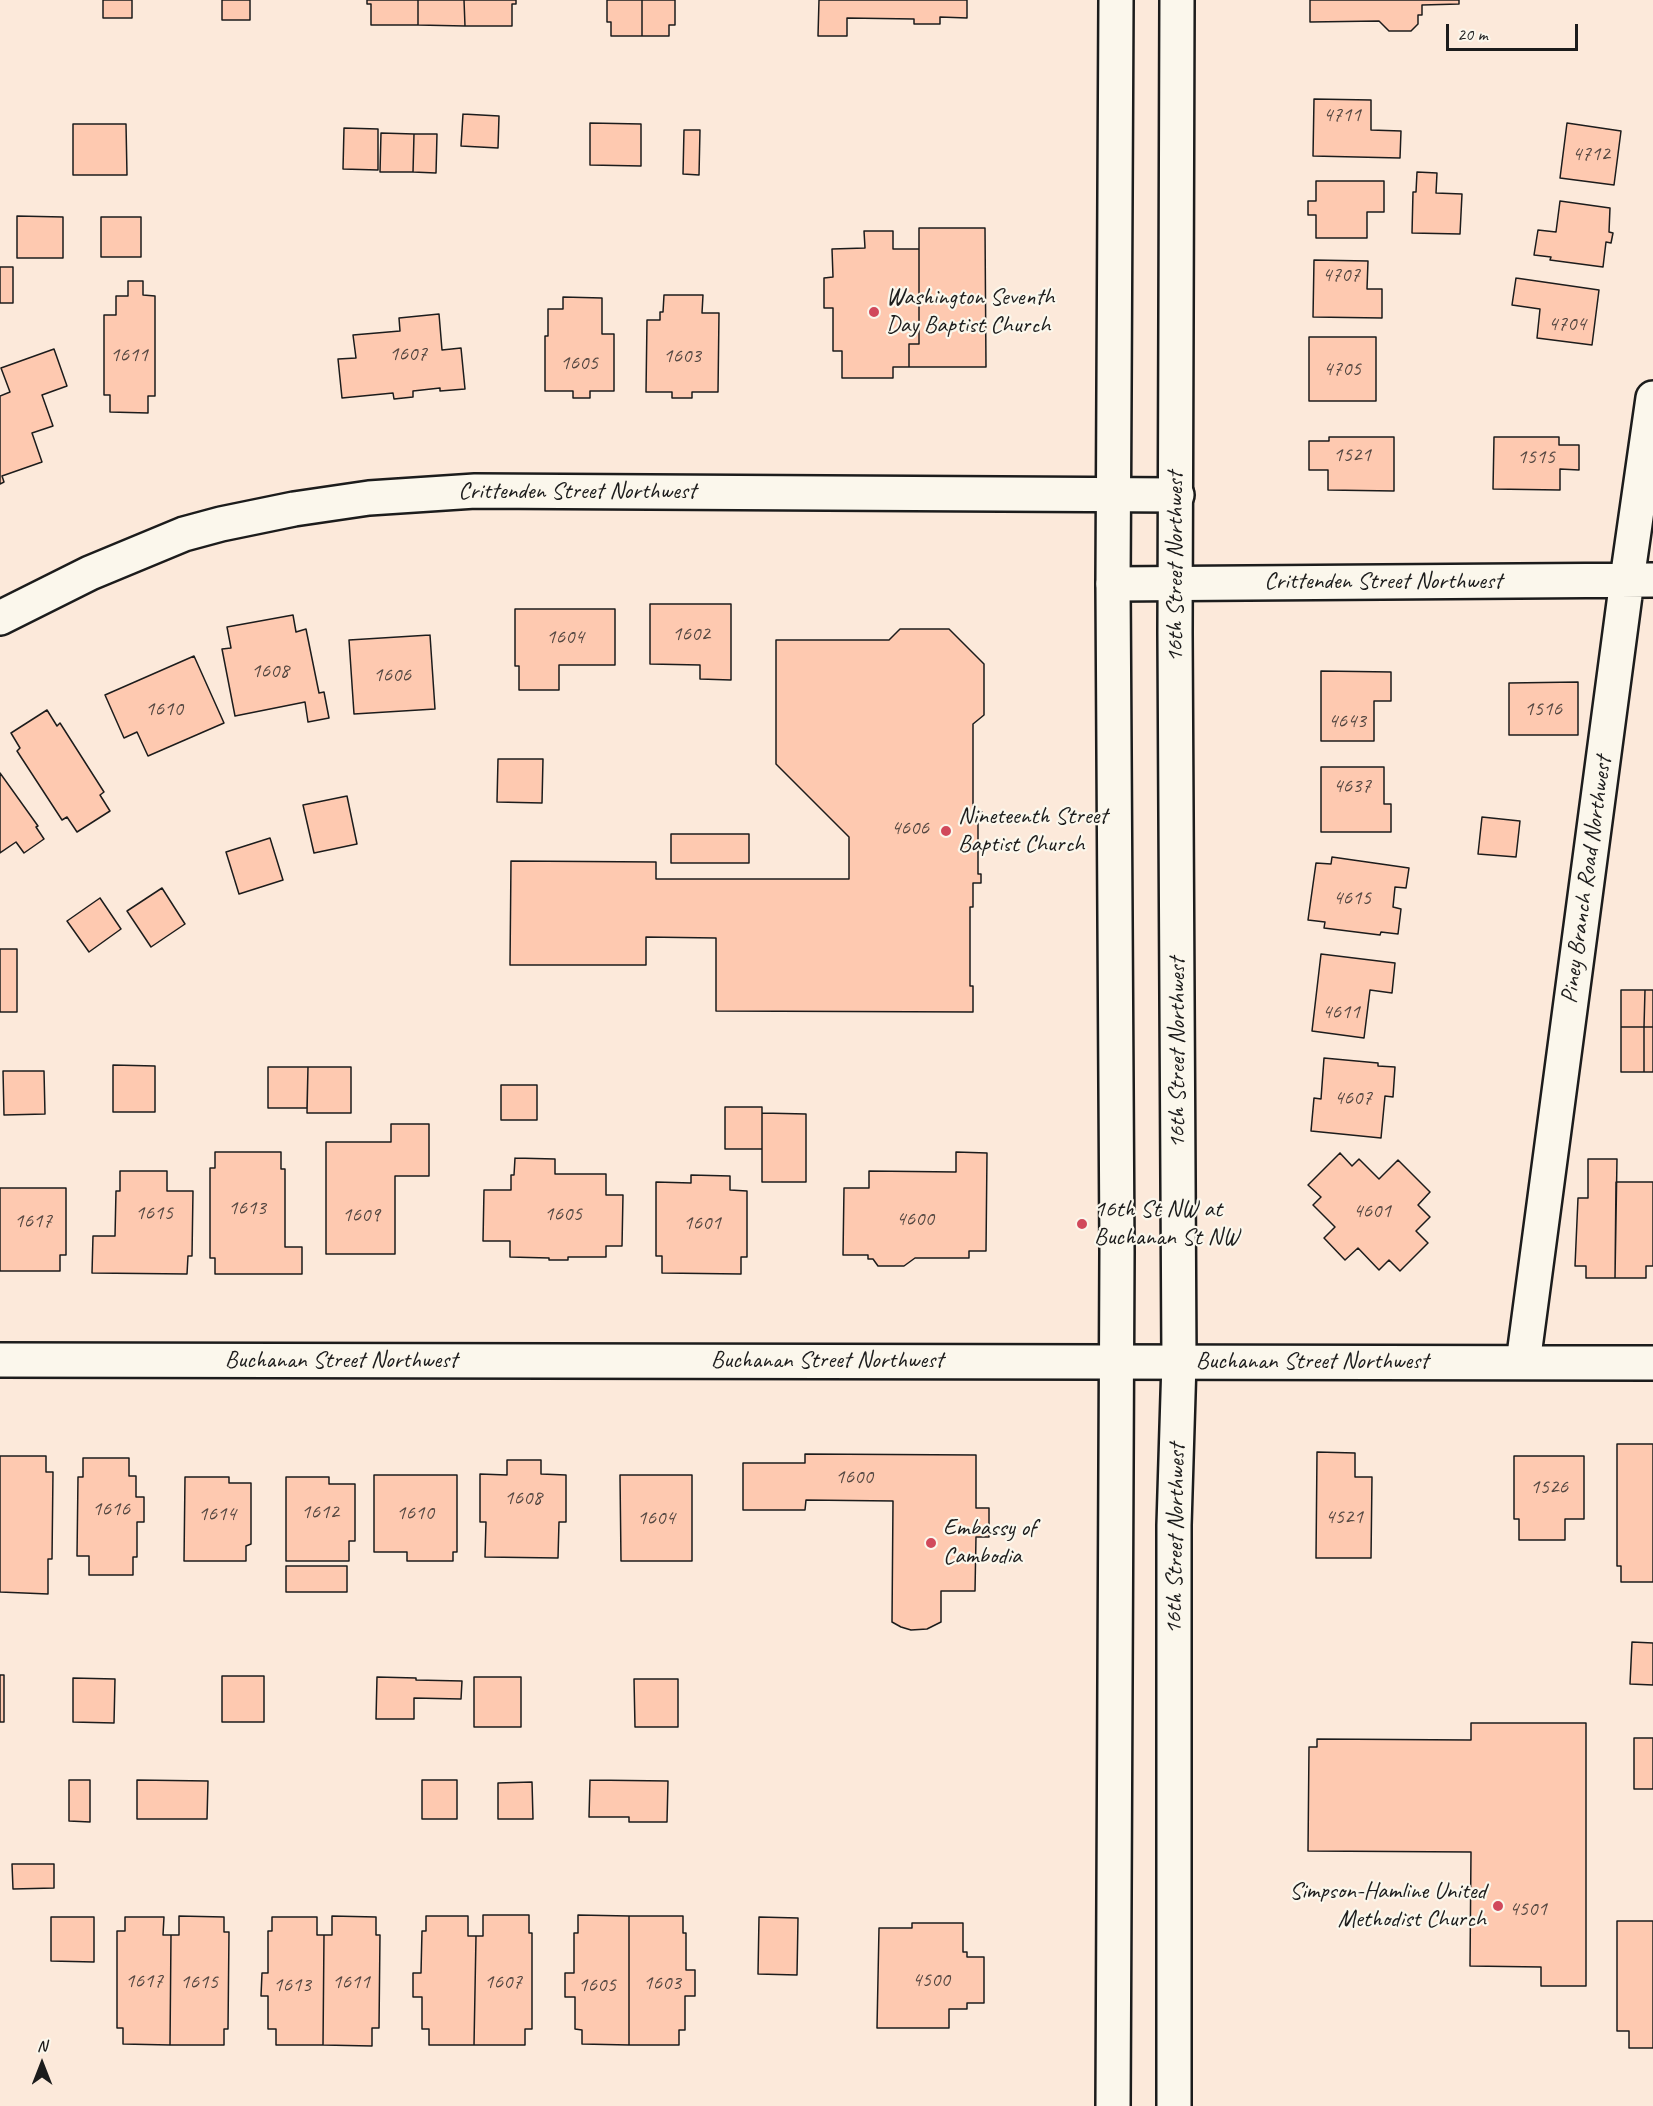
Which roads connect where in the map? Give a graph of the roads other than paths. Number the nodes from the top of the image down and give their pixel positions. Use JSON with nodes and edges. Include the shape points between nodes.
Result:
{"nodes":[{"id":1,"x":1116,"y":0,"type":"edge"},
{"id":2,"x":1177,"y":0,"type":"edge"},
{"id":3,"x":1653,"y":398,"type":"edge"},
{"id":4,"x":1114,"y":495,"type":"junction"},
{"id":5,"x":1177,"y":495,"type":"junction"},
{"id":6,"x":1640,"y":580,"type":"edge"},
{"id":7,"x":1113,"y":584,"type":"junction"},
{"id":8,"x":1176,"y":584,"type":"junction"},
{"id":9,"x":0,"y":618,"type":"edge"},
{"id":10,"x":0,"y":1360,"type":"edge"},
{"id":11,"x":1116,"y":1362,"type":"junction"},
{"id":12,"x":1179,"y":1362,"type":"junction"},
{"id":13,"x":1523,"y":1363,"type":"junction"},
{"id":14,"x":1653,"y":1363,"type":"edge"},
{"id":15,"x":1113,"y":2106,"type":"edge"},
{"id":16,"x":1174,"y":2106,"type":"edge"}],
"edges":[{"from":1,"to":4,"type":"street"},
{"from":2,"to":5,"type":"street","name":"16th Street Northwest"},
{"from":3,"to":6,"type":"street","name":"Piney Branch Road Northwest"},
{"from":4,"to":5,"type":"street","name":"Crittenden Street Northwest"},
{"from":4,"to":7,"type":"street"},
{"from":4,"to":9,"type":"street","name":"Crittenden Street Northwest","via":[[475,491],[369,498],[294,509],[184,534],[90,573]]},
{"from":5,"to":8,"type":"street","name":"16th Street Northwest"},
{"from":6,"to":8,"type":"street","name":"Crittenden Street Northwest"},
{"from":6,"to":13,"type":"street","name":"Piney Branch Road Northwest"},
{"from":7,"to":8,"type":"street","name":"Crittenden Street Northwest"},
{"from":7,"to":11,"type":"street"},
{"from":8,"to":12,"type":"street","name":"16th Street Northwest"},
{"from":10,"to":11,"type":"street","name":"Buchanan Street Northwest"},
{"from":11,"to":12,"type":"street","name":"Buchanan Street Northwest"},
{"from":11,"to":15,"type":"street"},
{"from":12,"to":13,"type":"street","name":"Buchanan Street Northwest"},
{"from":12,"to":16,"type":"street","name":"16th Street Northwest","via":[[1174,1536]]},
{"from":13,"to":14,"type":"street","name":"Buchanan Street Northwest"}]}
